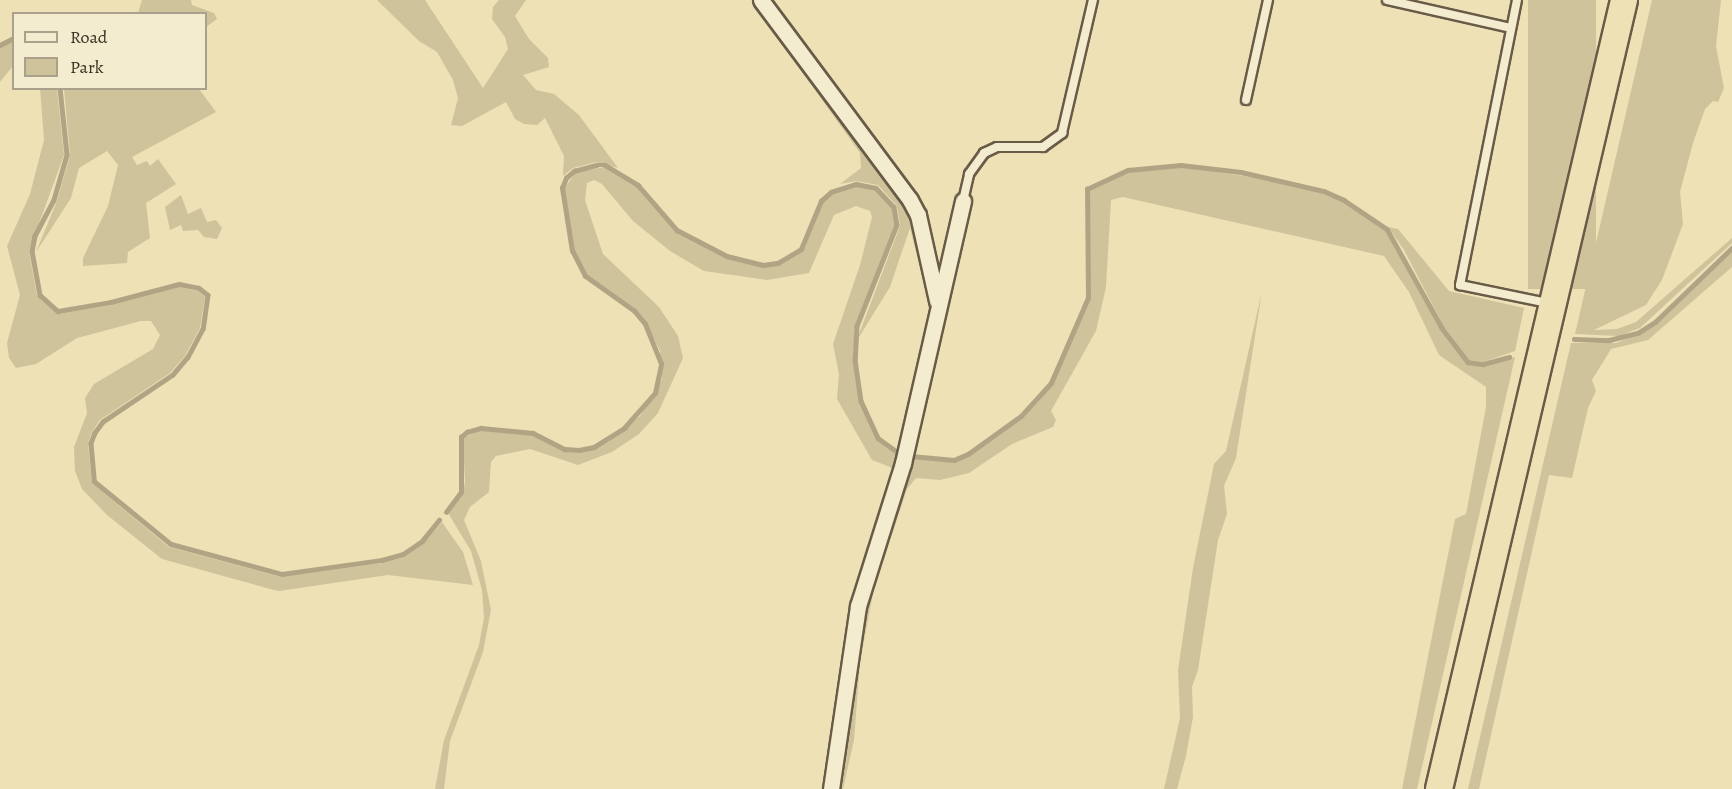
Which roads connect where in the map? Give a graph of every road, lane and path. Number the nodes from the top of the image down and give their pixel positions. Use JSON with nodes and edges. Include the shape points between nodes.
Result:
{"nodes":[{"id":1,"x":761,"y":0,"type":"edge"},
{"id":2,"x":1092,"y":0,"type":"edge"},
{"id":3,"x":1268,"y":0,"type":"edge"},
{"id":4,"x":1387,"y":0,"type":"edge"},
{"id":5,"x":1517,"y":0,"type":"edge"},
{"id":6,"x":1624,"y":0,"type":"edge"},
{"id":7,"x":1511,"y":28,"type":"junction"},
{"id":8,"x":1246,"y":100,"type":"dead end"},
{"id":9,"x":963,"y":201,"type":"joint"},
{"id":10,"x":1553,"y":304,"type":"junction"},
{"id":11,"x":939,"y":307,"type":"junction"},
{"id":12,"x":831,"y":789,"type":"edge"},
{"id":13,"x":1439,"y":789,"type":"edge"}],
"edges":[{"from":1,"to":11,"type":"street","via":[[910,200],[918,215]]},
{"from":2,"to":9,"type":"lane","via":[[1062,133],[1043,147],[997,147],[984,153],[969,174]]},
{"from":3,"to":8,"type":"lane"},
{"from":4,"to":7,"type":"lane"},
{"from":5,"to":7,"type":"lane"},
{"from":6,"to":10,"type":"highway"},
{"from":7,"to":10,"type":"lane","via":[[1460,285]]},
{"from":9,"to":11,"type":"street"},
{"from":10,"to":13,"type":"highway"},
{"from":11,"to":12,"type":"street","via":[[903,463],[858,606]]}]}
